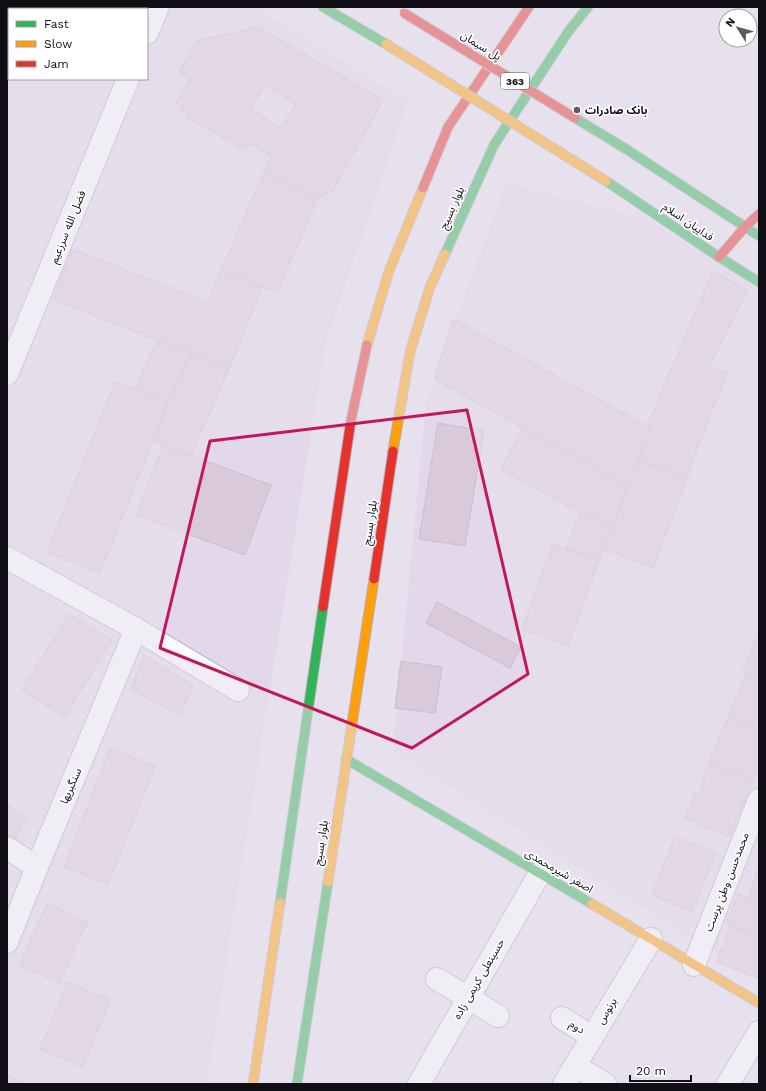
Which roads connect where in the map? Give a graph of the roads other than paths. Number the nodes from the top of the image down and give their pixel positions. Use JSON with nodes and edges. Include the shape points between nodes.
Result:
{"nodes":[{"id":1,"x":158,"y":7,"type":"edge"},
{"id":2,"x":323,"y":7,"type":"edge"},
{"id":3,"x":394,"y":7,"type":"edge"},
{"id":4,"x":529,"y":7,"type":"edge"},
{"id":5,"x":588,"y":7,"type":"edge"},
{"id":6,"x":148,"y":31,"type":"edge"},
{"id":7,"x":128,"y":80,"type":"edge"},
{"id":8,"x":759,"y":214,"type":"edge"},
{"id":9,"x":745,"y":227,"type":"junction"},
{"id":10,"x":759,"y":236,"type":"edge"},
{"id":11,"x":719,"y":257,"type":"junction"},
{"id":12,"x":759,"y":282,"type":"edge"},
{"id":13,"x":7,"y":374,"type":"edge"},
{"id":14,"x":7,"y":558,"type":"edge"},
{"id":15,"x":136,"y":629,"type":"junction"},
{"id":16,"x":238,"y":690,"type":"dead end"},
{"id":17,"x":346,"y":759,"type":"junction"},
{"id":18,"x":759,"y":800,"type":"edge"},
{"id":19,"x":7,"y":848,"type":"edge"},
{"id":20,"x":37,"y":867,"type":"junction"},
{"id":21,"x":540,"y":873,"type":"junction"},
{"id":22,"x":651,"y":939,"type":"junction"},
{"id":23,"x":7,"y":942,"type":"edge"},
{"id":24,"x":694,"y":965,"type":"junction"},
{"id":25,"x":437,"y":979,"type":"dead end"},
{"id":26,"x":468,"y":999,"type":"junction"},
{"id":27,"x":759,"y":1003,"type":"edge"},
{"id":28,"x":498,"y":1016,"type":"dead end"},
{"id":29,"x":562,"y":1018,"type":"dead end"},
{"id":30,"x":759,"y":1032,"type":"edge"},
{"id":31,"x":592,"y":1037,"type":"junction"},
{"id":32,"x":575,"y":1066,"type":"junction"},
{"id":33,"x":253,"y":1084,"type":"edge"},
{"id":34,"x":296,"y":1084,"type":"edge"},
{"id":35,"x":419,"y":1084,"type":"edge"},
{"id":36,"x":564,"y":1084,"type":"edge"},
{"id":37,"x":605,"y":1084,"type":"edge"},
{"id":38,"x":728,"y":1084,"type":"edge"}],
"edges":[{"from":1,"to":6,"type":"street"},
{"from":2,"to":11,"type":"main road","name":"فداییان اسلام","bridge":true,"via":[[606,181]]},
{"from":3,"to":9,"type":"main road","name":"پل سیمان","number":"363","bridge":true,"via":[[626,150]]},
{"from":4,"to":33,"type":"main road","via":[[448,127],[389,271],[366,344],[351,420]]},
{"from":5,"to":17,"type":"main road","name":"بلوار بسیج","via":[[568,32],[494,144],[430,287],[410,352],[398,417]]},
{"from":7,"to":13,"type":"street","name":"فضل الله سرزعیم"},
{"from":8,"to":9,"type":"main road"},
{"from":9,"to":10,"type":"main road","number":"363"},
{"from":9,"to":11,"type":"main road"},
{"from":11,"to":12,"type":"main road","name":"فداییان اسلام"},
{"from":14,"to":15,"type":"street"},
{"from":15,"to":16,"type":"street"},
{"from":15,"to":20,"type":"street","name":"سنگبریها"},
{"from":17,"to":21,"type":"main road","name":"اصغر شیرمحمدی"},
{"from":17,"to":34,"type":"main road","name":"بلوار بسیج"},
{"from":18,"to":24,"type":"street","name":"محمدحسن وطن پرست"},
{"from":19,"to":20,"type":"street"},
{"from":20,"to":23,"type":"street","name":"سنگبریها"},
{"from":21,"to":22,"type":"main road","name":"اصغر شیرمحمدی"},
{"from":21,"to":26,"type":"street","name":"حسینعلی کریمی زاده"},
{"from":22,"to":24,"type":"main road","name":"اصغر شیرمحمدی"},
{"from":22,"to":31,"type":"street","name":"برنوس"},
{"from":24,"to":27,"type":"main road","name":"اصغر شیرمحمدی"},
{"from":25,"to":26,"type":"street"},
{"from":26,"to":28,"type":"street"},
{"from":26,"to":35,"type":"street","name":"حسینعلی کریمی زاده"},
{"from":29,"to":31,"type":"street","name":"دوم"},
{"from":30,"to":38,"type":"street"},
{"from":31,"to":32,"type":"street","name":"برنوس"},
{"from":32,"to":36,"type":"street","name":"برنوس"},
{"from":32,"to":37,"type":"street"}]}
